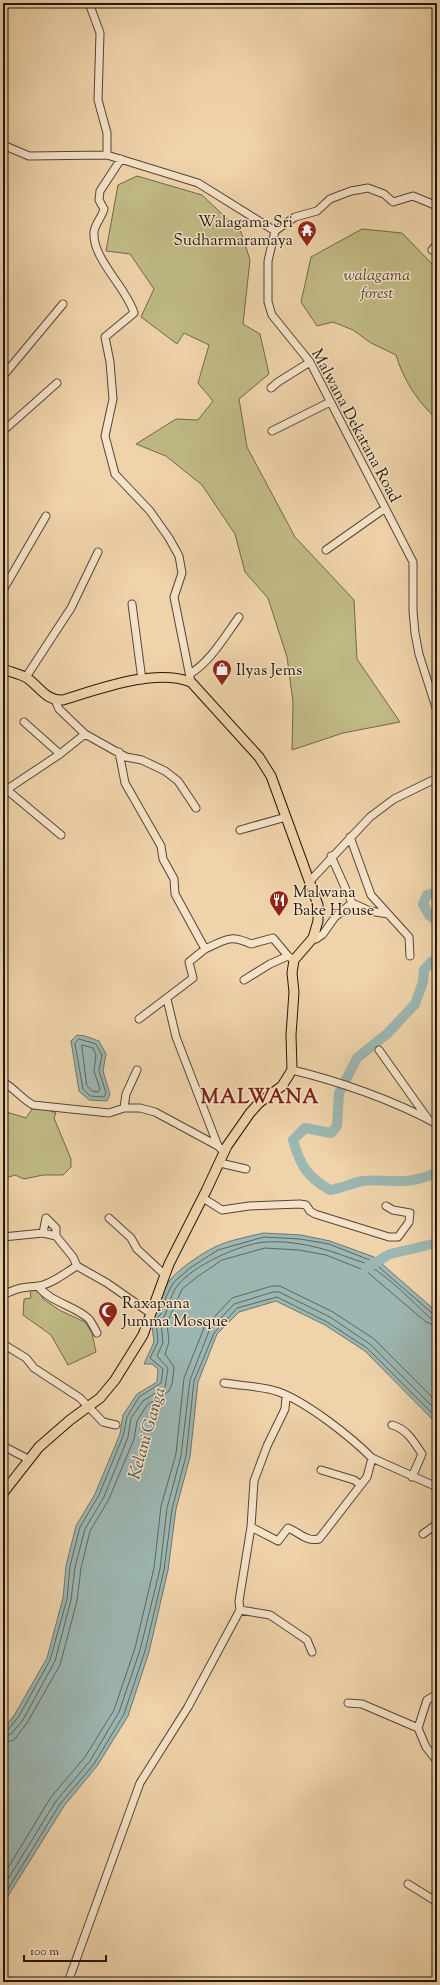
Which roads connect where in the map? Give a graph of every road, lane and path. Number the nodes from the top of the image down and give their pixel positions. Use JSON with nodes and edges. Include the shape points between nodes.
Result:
{"nodes":[{"id":1,"x":89,"y":3,"type":"edge"},
{"id":2,"x":3,"y":145,"type":"edge"},
{"id":3,"x":108,"y":154,"type":"junction"},
{"id":4,"x":122,"y":160,"type":"junction"},
{"id":5,"x":437,"y":206,"type":"edge"},
{"id":6,"x":275,"y":231,"type":"junction"},
{"id":7,"x":63,"y":304,"type":"dead end"},
{"id":8,"x":310,"y":362,"type":"junction"},
{"id":9,"x":3,"y":376,"type":"edge"},
{"id":10,"x":57,"y":383,"type":"dead end"},
{"id":11,"x":271,"y":388,"type":"dead end"},
{"id":12,"x":330,"y":402,"type":"junction"},
{"id":13,"x":3,"y":431,"type":"edge"},
{"id":14,"x":272,"y":431,"type":"dead end"},
{"id":15,"x":384,"y":509,"type":"junction"},
{"id":16,"x":46,"y":516,"type":"dead end"},
{"id":17,"x":326,"y":550,"type":"dead end"},
{"id":18,"x":98,"y":552,"type":"dead end"},
{"id":19,"x":3,"y":590,"type":"edge"},
{"id":20,"x":132,"y":604,"type":"dead end"},
{"id":21,"x":240,"y":617,"type":"dead end"},
{"id":22,"x":3,"y":669,"type":"edge"},
{"id":23,"x":26,"y":678,"type":"junction"},
{"id":24,"x":191,"y":678,"type":"junction"},
{"id":25,"x":142,"y":680,"type":"junction"},
{"id":26,"x":55,"y":700,"type":"junction"},
{"id":27,"x":437,"y":711,"type":"edge"},
{"id":28,"x":24,"y":722,"type":"dead end"},
{"id":29,"x":85,"y":734,"type":"junction"},
{"id":30,"x":119,"y":752,"type":"junction"},
{"id":31,"x":60,"y":754,"type":"junction"},
{"id":32,"x":437,"y":778,"type":"edge"},
{"id":33,"x":5,"y":791,"type":"edge"},
{"id":34,"x":196,"y":808,"type":"dead end"},
{"id":35,"x":286,"y":817,"type":"junction"},
{"id":36,"x":240,"y":830,"type":"dead end"},
{"id":37,"x":61,"y":835,"type":"dead end"},
{"id":38,"x":350,"y":837,"type":"junction"},
{"id":39,"x":331,"y":856,"type":"junction"},
{"id":40,"x":310,"y":881,"type":"junction"},
{"id":41,"x":352,"y":903,"type":"junction"},
{"id":42,"x":388,"y":914,"type":"junction"},
{"id":43,"x":313,"y":938,"type":"junction"},
{"id":44,"x":205,"y":949,"type":"junction"},
{"id":45,"x":410,"y":956,"type":"dead end"},
{"id":46,"x":291,"y":958,"type":"junction"},
{"id":47,"x":244,"y":980,"type":"dead end"},
{"id":48,"x":167,"y":999,"type":"junction"},
{"id":49,"x":139,"y":1019,"type":"dead end"},
{"id":50,"x":379,"y":1050,"type":"dead end"},
{"id":51,"x":137,"y":1070,"type":"dead end"},
{"id":52,"x":292,"y":1070,"type":"junction"},
{"id":53,"x":3,"y":1082,"type":"edge"},
{"id":54,"x":124,"y":1108,"type":"junction"},
{"id":55,"x":428,"y":1119,"type":"junction"},
{"id":56,"x":437,"y":1124,"type":"edge"},
{"id":57,"x":221,"y":1149,"type":"junction"},
{"id":58,"x":220,"y":1162,"type":"junction"},
{"id":59,"x":246,"y":1169,"type":"dead end"},
{"id":60,"x":203,"y":1198,"type":"junction"},
{"id":61,"x":386,"y":1206,"type":"dead end"},
{"id":62,"x":109,"y":1218,"type":"dead end"},
{"id":63,"x":43,"y":1233,"type":"junction"},
{"id":64,"x":56,"y":1236,"type":"junction"},
{"id":65,"x":3,"y":1237,"type":"edge"},
{"id":66,"x":77,"y":1266,"type":"junction"},
{"id":67,"x":165,"y":1275,"type":"junction"},
{"id":68,"x":38,"y":1286,"type":"junction"},
{"id":69,"x":3,"y":1295,"type":"edge"},
{"id":70,"x":150,"y":1313,"type":"junction"},
{"id":71,"x":97,"y":1333,"type":"dead end"},
{"id":72,"x":3,"y":1344,"type":"edge"},
{"id":73,"x":224,"y":1383,"type":"dead end"},
{"id":74,"x":286,"y":1396,"type":"junction"},
{"id":75,"x":89,"y":1407,"type":"junction"},
{"id":76,"x":116,"y":1425,"type":"dead end"},
{"id":77,"x":392,"y":1425,"type":"dead end"},
{"id":78,"x":3,"y":1446,"type":"edge"},
{"id":79,"x":372,"y":1458,"type":"junction"},
{"id":80,"x":28,"y":1459,"type":"junction"},
{"id":81,"x":321,"y":1470,"type":"dead end"},
{"id":82,"x":412,"y":1477,"type":"junction"},
{"id":83,"x":361,"y":1485,"type":"junction"},
{"id":84,"x":437,"y":1487,"type":"edge"},
{"id":85,"x":3,"y":1493,"type":"edge"},
{"id":86,"x":437,"y":1524,"type":"edge"},
{"id":87,"x":251,"y":1527,"type":"junction"},
{"id":88,"x":423,"y":1534,"type":"dead end"},
{"id":89,"x":240,"y":1610,"type":"junction"},
{"id":90,"x":312,"y":1652,"type":"dead end"},
{"id":91,"x":437,"y":1694,"type":"edge"},
{"id":92,"x":348,"y":1703,"type":"dead end"},
{"id":93,"x":418,"y":1728,"type":"junction"},
{"id":94,"x":437,"y":1761,"type":"edge"},
{"id":95,"x":408,"y":1884,"type":"dead end"},
{"id":96,"x":437,"y":1902,"type":"edge"},
{"id":97,"x":68,"y":1982,"type":"edge"}],
"edges":[{"from":1,"to":3,"type":"street","via":[[100,33],[98,100],[107,133]]},
{"from":2,"to":3,"type":"street","via":[[29,156]]},
{"from":3,"to":4,"type":"street"},
{"from":4,"to":6,"type":"street","via":[[198,183]]},
{"from":4,"to":24,"type":"street","via":[[100,191],[99,200],[104,209],[94,231],[95,244],[108,270],[131,303],[134,313],[105,337],[113,399],[105,436],[115,474],[150,511],[179,556],[182,573],[174,597]]},
{"from":5,"to":6,"type":"street","via":[[413,196],[392,202],[384,194],[368,188],[330,199],[317,211],[295,217]]},
{"from":6,"to":8,"type":"street","name":"Malwana Dekatana Road","via":[[268,261],[268,302],[276,322]]},
{"from":7,"to":9,"type":"street"},
{"from":8,"to":11,"type":"street"},
{"from":8,"to":12,"type":"street","name":"Malwana Dekatana Road"},
{"from":10,"to":13,"type":"street"},
{"from":12,"to":14,"type":"street"},
{"from":12,"to":15,"type":"street","name":"Malwana Dekatana Road"},
{"from":15,"to":17,"type":"street"},
{"from":15,"to":27,"type":"street","name":"Malwana Dekatana Road","via":[[413,562],[412,611],[415,633]]},
{"from":16,"to":19,"type":"street"},
{"from":18,"to":23,"type":"street","via":[[71,608]]},
{"from":20,"to":25,"type":"street"},
{"from":21,"to":24,"type":"street"},
{"from":22,"to":23,"type":"main road"},
{"from":23,"to":26,"type":"main road"},
{"from":24,"to":25,"type":"main road"},
{"from":24,"to":35,"type":"main road","via":[[259,758],[271,776]]},
{"from":25,"to":26,"type":"main road","via":[[119,683],[63,700]]},
{"from":26,"to":29,"type":"street","via":[[60,710]]},
{"from":28,"to":31,"type":"street"},
{"from":29,"to":30,"type":"street"},
{"from":29,"to":31,"type":"street"},
{"from":30,"to":34,"type":"street","via":[[165,771],[178,782]]},
{"from":30,"to":44,"type":"street","via":[[125,783],[161,846],[163,859],[174,879],[175,894]]},
{"from":31,"to":33,"type":"street"},
{"from":32,"to":38,"type":"street","via":[[394,799],[370,816]]},
{"from":33,"to":37,"type":"street"},
{"from":35,"to":36,"type":"street"},
{"from":35,"to":40,"type":"main road"},
{"from":38,"to":39,"type":"street"},
{"from":38,"to":42,"type":"street","via":[[371,895]]},
{"from":39,"to":40,"type":"street"},
{"from":39,"to":41,"type":"street"},
{"from":40,"to":43,"type":"main road","via":[[318,904],[318,921]]},
{"from":41,"to":42,"type":"street","via":[[370,911]]},
{"from":41,"to":43,"type":"street","via":[[335,917],[323,934],[316,939]]},
{"from":42,"to":45,"type":"street","via":[[409,937]]},
{"from":43,"to":46,"type":"main road"},
{"from":44,"to":46,"type":"street","via":[[230,938],[251,944],[272,938]]},
{"from":44,"to":48,"type":"street","via":[[189,962],[193,978]]},
{"from":46,"to":47,"type":"street","via":[[270,964]]},
{"from":46,"to":52,"type":"main road","via":[[294,992],[290,1035]]},
{"from":48,"to":49,"type":"street"},
{"from":48,"to":57,"type":"street","via":[[176,1037]]},
{"from":50,"to":55,"type":"street"},
{"from":51,"to":54,"type":"street","via":[[126,1094]]},
{"from":52,"to":55,"type":"street","via":[[372,1095]]},
{"from":52,"to":57,"type":"main road","via":[[282,1086],[259,1103]]},
{"from":53,"to":54,"type":"street","via":[[33,1105],[109,1113]]},
{"from":54,"to":57,"type":"street","via":[[140,1108],[155,1112]]},
{"from":55,"to":56,"type":"street"},
{"from":57,"to":58,"type":"main road"},
{"from":58,"to":59,"type":"street"},
{"from":58,"to":60,"type":"main road"},
{"from":60,"to":61,"type":"street","via":[[222,1210],[249,1206],[306,1205],[315,1214],[389,1237],[398,1237],[409,1222],[410,1213]]},
{"from":60,"to":67,"type":"main road"},
{"from":62,"to":67,"type":"street"},
{"from":63,"to":64,"type":"street"},
{"from":63,"to":64,"type":"street","via":[[46,1218],[56,1228]]},
{"from":63,"to":65,"type":"street"},
{"from":64,"to":66,"type":"street"},
{"from":66,"to":68,"type":"street"},
{"from":66,"to":70,"type":"street"},
{"from":67,"to":70,"type":"main road"},
{"from":68,"to":69,"type":"street","via":[[17,1288]]},
{"from":68,"to":71,"type":"street","via":[[47,1295],[90,1320]]},
{"from":70,"to":75,"type":"main road","via":[[143,1335],[115,1380]]},
{"from":72,"to":75,"type":"street","via":[[21,1354],[34,1368]]},
{"from":73,"to":74,"type":"street","via":[[279,1392]]},
{"from":74,"to":79,"type":"street","via":[[311,1410],[355,1442]]},
{"from":74,"to":87,"type":"street","via":[[285,1409],[254,1481]]},
{"from":75,"to":76,"type":"street","via":[[103,1422]]},
{"from":75,"to":80,"type":"main road","via":[[70,1420]]},
{"from":77,"to":82,"type":"street","via":[[398,1426],[411,1437],[422,1454]]},
{"from":78,"to":80,"type":"street"},
{"from":79,"to":82,"type":"street"},
{"from":79,"to":83,"type":"street","via":[[369,1473]]},
{"from":80,"to":85,"type":"main road"},
{"from":81,"to":83,"type":"street","via":[[354,1480]]},
{"from":82,"to":84,"type":"street"},
{"from":83,"to":87,"type":"street","via":[[319,1539],[305,1538],[288,1528],[278,1541]]},
{"from":86,"to":88,"type":"street"},
{"from":87,"to":89,"type":"street","via":[[239,1601]]},
{"from":89,"to":90,"type":"street","via":[[270,1615],[307,1640]]},
{"from":89,"to":97,"type":"street","via":[[188,1707],[140,1783]]},
{"from":91,"to":93,"type":"street","via":[[427,1700]]},
{"from":92,"to":93,"type":"street","via":[[362,1704]]},
{"from":93,"to":94,"type":"street","via":[[426,1747]]},
{"from":95,"to":96,"type":"street"}]}
